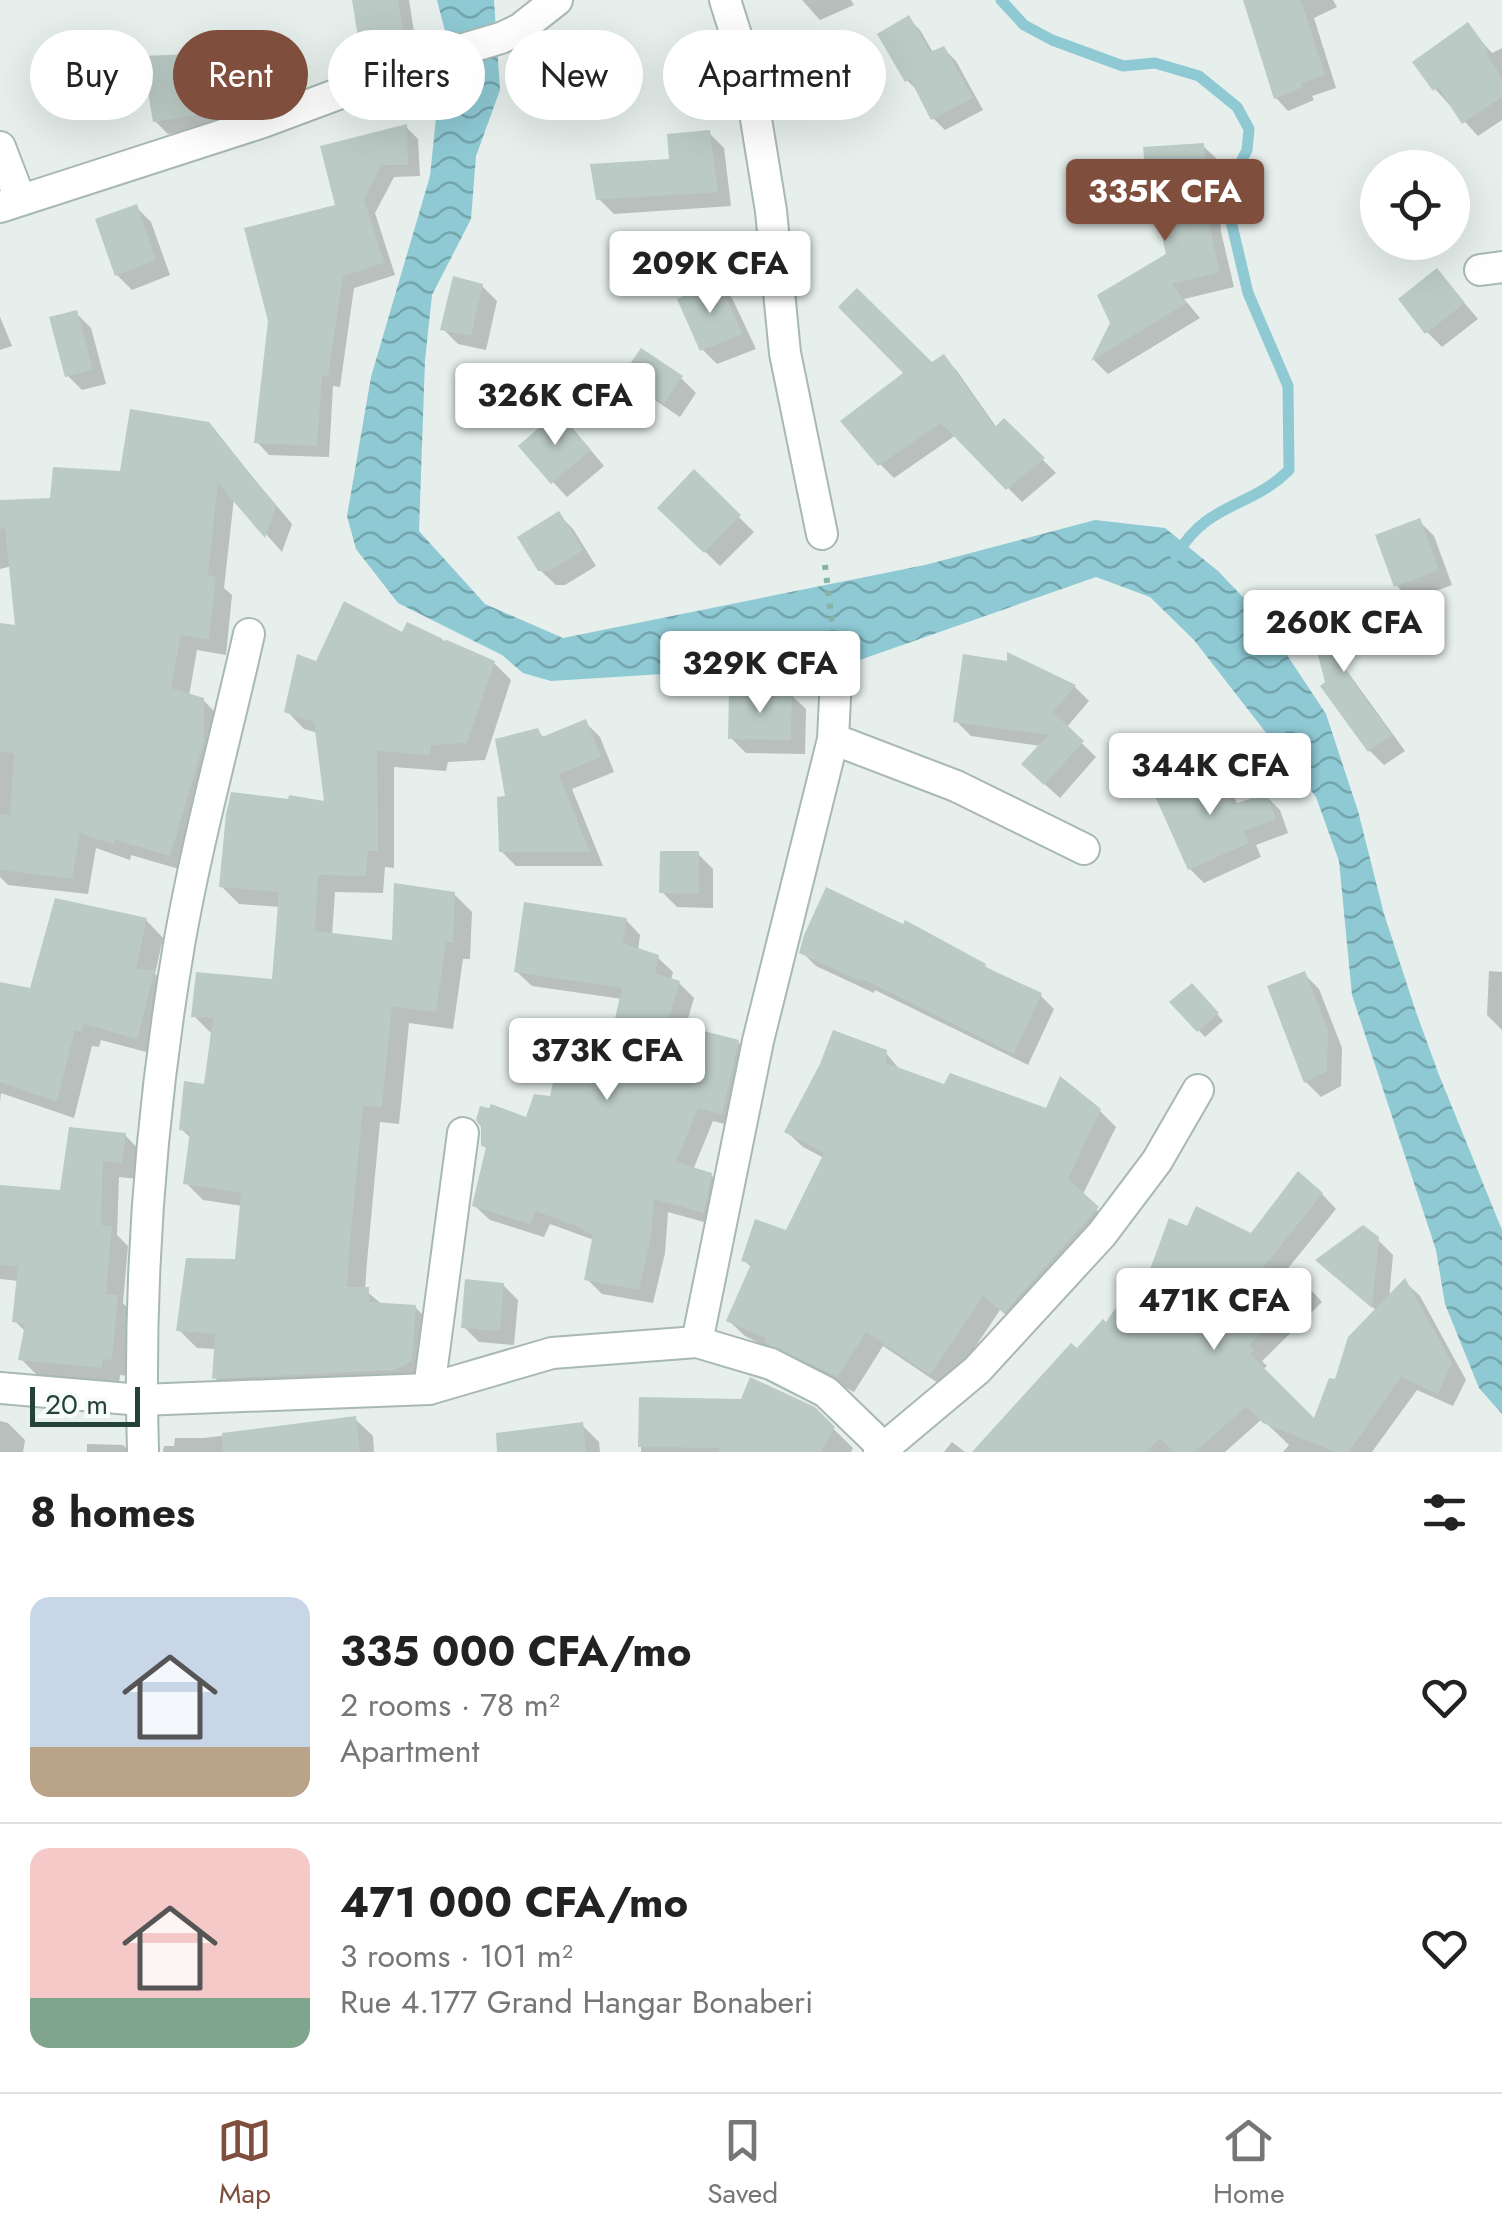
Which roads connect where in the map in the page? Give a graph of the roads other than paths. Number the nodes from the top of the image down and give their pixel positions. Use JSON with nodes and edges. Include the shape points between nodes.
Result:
{"nodes":[{"id":1,"x":557,"y":0,"type":"edge"},
{"id":2,"x":725,"y":0,"type":"edge"},
{"id":3,"x":0,"y":147,"type":"edge"},
{"id":4,"x":10,"y":203,"type":"edge"},
{"id":5,"x":822,"y":534,"type":"dead end"},
{"id":6,"x":249,"y":634,"type":"dead end"},
{"id":7,"x":836,"y":666,"type":"road end"},
{"id":8,"x":833,"y":738,"type":"junction"},
{"id":9,"x":1084,"y":848,"type":"dead end"},
{"id":10,"x":1198,"y":1090,"type":"dead end"},
{"id":11,"x":463,"y":1133,"type":"dead end"},
{"id":12,"x":697,"y":1342,"type":"junction"},
{"id":13,"x":0,"y":1388,"type":"edge"},
{"id":14,"x":430,"y":1389,"type":"junction"},
{"id":15,"x":142,"y":1400,"type":"junction"},
{"id":16,"x":884,"y":1451,"type":"edge"},
{"id":17,"x":143,"y":1452,"type":"edge"}],
"edges":[{"from":1,"to":4,"type":"street","via":[[501,38]]},
{"from":2,"to":5,"type":"street","via":[[749,76],[785,353]]},
{"from":3,"to":4,"type":"street"},
{"from":6,"to":15,"type":"street","via":[[180,944],[156,1112]]},
{"from":7,"to":8,"type":"street"},
{"from":8,"to":9,"type":"street","via":[[956,786]]},
{"from":8,"to":12,"type":"street","via":[[758,1041]]},
{"from":10,"to":16,"type":"street","via":[[1102,1234],[977,1370]]},
{"from":11,"to":14,"type":"street"},
{"from":12,"to":14,"type":"street","via":[[552,1354]]},
{"from":12,"to":16,"type":"street","via":[[771,1364],[826,1392]]},
{"from":13,"to":15,"type":"street"},
{"from":14,"to":15,"type":"street"},
{"from":15,"to":17,"type":"street"}]}
